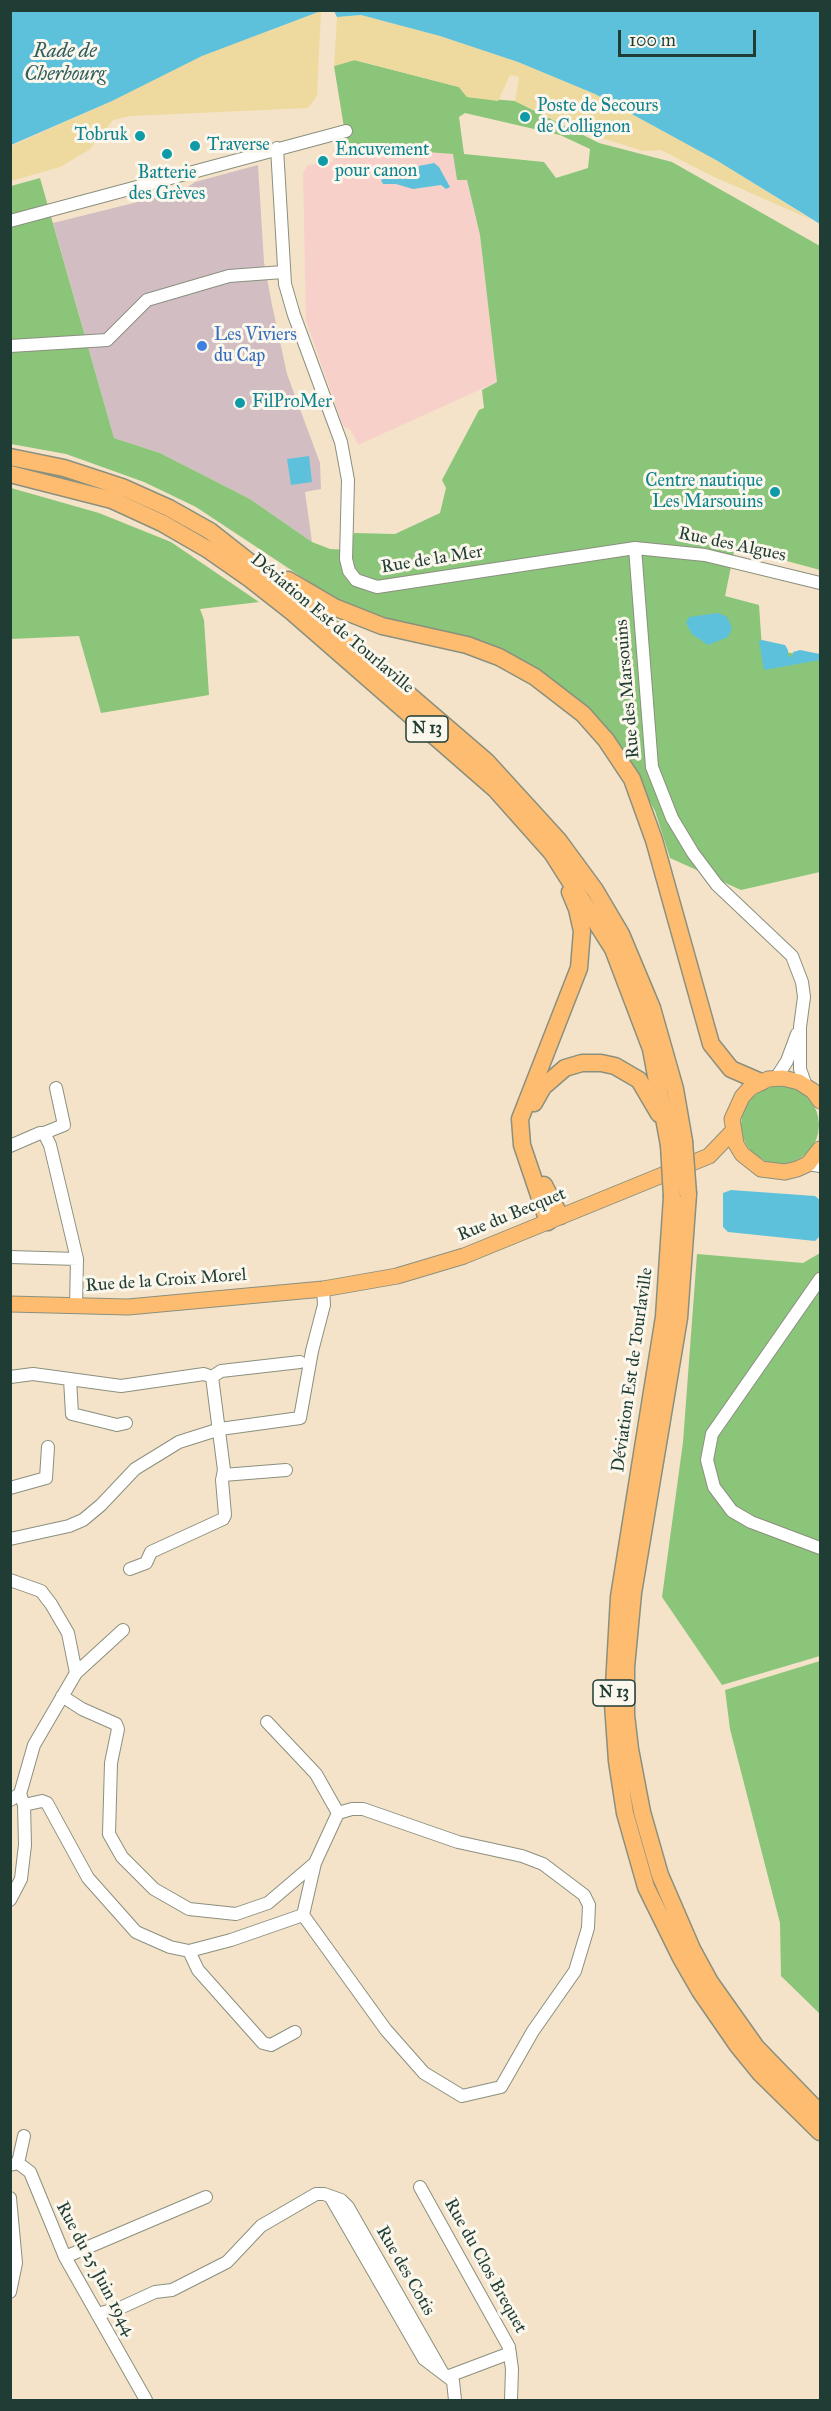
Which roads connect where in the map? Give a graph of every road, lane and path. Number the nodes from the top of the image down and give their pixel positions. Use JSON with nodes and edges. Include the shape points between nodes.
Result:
{"nodes":[{"id":1,"x":346,"y":131,"type":"dead end"},
{"id":2,"x":277,"y":148,"type":"junction"},
{"id":3,"x":10,"y":221,"type":"edge"},
{"id":4,"x":283,"y":273,"type":"junction"},
{"id":5,"x":10,"y":346,"type":"edge"},
{"id":6,"x":10,"y":457,"type":"edge"},
{"id":7,"x":10,"y":474,"type":"edge"},
{"id":8,"x":210,"y":531,"type":"junction"},
{"id":9,"x":635,"y":548,"type":"junction"},
{"id":10,"x":820,"y":583,"type":"edge"},
{"id":11,"x":552,"y":853,"type":"junction"},
{"id":12,"x":800,"y":1028,"type":"junction"},
{"id":13,"x":768,"y":1080,"type":"junction"},
{"id":14,"x":56,"y":1088,"type":"dead end"},
{"id":15,"x":815,"y":1093,"type":"edge"},
{"id":16,"x":666,"y":1128,"type":"junction"},
{"id":17,"x":732,"y":1132,"type":"junction"},
{"id":18,"x":44,"y":1133,"type":"junction"},
{"id":19,"x":676,"y":1143,"type":"junction"},
{"id":20,"x":10,"y":1146,"type":"edge"},
{"id":21,"x":820,"y":1149,"type":"edge"},
{"id":22,"x":709,"y":1156,"type":"junction"},
{"id":23,"x":745,"y":1157,"type":"junction"},
{"id":24,"x":814,"y":1165,"type":"edge"},
{"id":25,"x":680,"y":1195,"type":"junction"},
{"id":26,"x":554,"y":1219,"type":"junction"},
{"id":27,"x":10,"y":1257,"type":"edge"},
{"id":28,"x":77,"y":1259,"type":"junction"},
{"id":29,"x":820,"y":1279,"type":"edge"},
{"id":30,"x":323,"y":1289,"type":"junction"},
{"id":31,"x":10,"y":1304,"type":"edge"},
{"id":32,"x":76,"y":1307,"type":"junction"},
{"id":33,"x":300,"y":1362,"type":"dead end"},
{"id":34,"x":10,"y":1377,"type":"edge"},
{"id":35,"x":212,"y":1377,"type":"junction"},
{"id":36,"x":70,"y":1379,"type":"junction"},
{"id":37,"x":126,"y":1423,"type":"dead end"},
{"id":38,"x":220,"y":1429,"type":"junction"},
{"id":39,"x":48,"y":1447,"type":"dead end"},
{"id":40,"x":286,"y":1470,"type":"dead end"},
{"id":41,"x":223,"y":1475,"type":"junction"},
{"id":42,"x":10,"y":1488,"type":"edge"},
{"id":43,"x":12,"y":1535,"type":"edge"},
{"id":44,"x":820,"y":1548,"type":"edge"},
{"id":45,"x":130,"y":1569,"type":"dead end"},
{"id":46,"x":10,"y":1580,"type":"edge"},
{"id":47,"x":123,"y":1630,"type":"dead end"},
{"id":48,"x":76,"y":1672,"type":"junction"},
{"id":49,"x":62,"y":1696,"type":"junction"},
{"id":50,"x":267,"y":1722,"type":"dead end"},
{"id":51,"x":18,"y":1800,"type":"edge"},
{"id":52,"x":338,"y":1814,"type":"junction"},
{"id":53,"x":315,"y":1863,"type":"junction"},
{"id":54,"x":10,"y":1900,"type":"edge"},
{"id":55,"x":303,"y":1915,"type":"junction"},
{"id":56,"x":189,"y":1951,"type":"junction"},
{"id":57,"x":295,"y":2032,"type":"dead end"},
{"id":58,"x":820,"y":2113,"type":"edge"},
{"id":59,"x":820,"y":2132,"type":"edge"},
{"id":60,"x":24,"y":2136,"type":"dead end"},
{"id":61,"x":14,"y":2164,"type":"edge"},
{"id":62,"x":420,"y":2187,"type":"dead end"},
{"id":63,"x":206,"y":2197,"type":"dead end"},
{"id":64,"x":10,"y":2198,"type":"edge"},
{"id":65,"x":13,"y":2242,"type":"edge"},
{"id":66,"x":65,"y":2257,"type":"junction"},
{"id":67,"x":13,"y":2259,"type":"edge"},
{"id":68,"x":10,"y":2292,"type":"edge"},
{"id":69,"x":97,"y":2314,"type":"junction"},
{"id":70,"x":510,"y":2354,"type":"junction"},
{"id":71,"x":446,"y":2374,"type":"junction"},
{"id":72,"x":146,"y":2400,"type":"edge"},
{"id":73,"x":455,"y":2400,"type":"edge"},
{"id":74,"x":511,"y":2400,"type":"edge"}],
"edges":[{"from":1,"to":2,"type":"street"},
{"from":2,"to":3,"type":"street"},
{"from":2,"to":4,"type":"street","name":"Rue de la Mer"},
{"from":4,"to":5,"type":"street","via":[[229,276],[147,300],[107,340]]},
{"from":4,"to":9,"type":"street","name":"Rue de la Mer","via":[[294,315],[341,442],[348,480],[346,559],[356,580],[377,587]]},
{"from":6,"to":8,"type":"highway","name":"Déviation Est de Tourlaville","number":"N 13","via":[[64,468],[122,487]]},
{"from":7,"to":11,"type":"highway","name":"Déviation Est de Tourlaville","number":"N 13","via":[[112,500],[162,523],[250,579],[468,764]]},
{"from":8,"to":13,"type":"highway","via":[[334,607],[382,626],[467,645],[516,665],[583,714],[632,779],[654,840],[711,1044],[731,1069]]},
{"from":8,"to":19,"type":"highway","name":"Déviation Est de Tourlaville","number":"N 13","via":[[308,608],[486,761],[559,841],[621,934],[652,1008],[675,1089]]},
{"from":9,"to":10,"type":"street","name":"Rue des Algues","via":[[715,556]]},
{"from":9,"to":12,"type":"street","name":"Rue des Marsouins","via":[[652,767],[672,818],[693,853],[717,885],[792,956],[804,997]]},
{"from":11,"to":16,"type":"highway","name":"Déviation Est de Tourlaville","number":"N 13","via":[[613,949],[629,986],[651,1049]]},
{"from":11,"to":26,"type":"highway","via":[[577,909],[582,946],[573,990],[520,1119],[522,1145]]},
{"from":12,"to":13,"type":"street","name":"Rue des Marsouins","via":[[787,1061]]},
{"from":12,"to":15,"type":"street","name":"Rue des Marsouins","via":[[800,1070]]},
{"from":13,"to":15,"type":"main road","via":[[790,1079]]},
{"from":13,"to":17,"type":"main road","via":[[742,1096],[734,1113]]},
{"from":14,"to":18,"type":"street","via":[[64,1125]]},
{"from":16,"to":19,"type":"highway","name":"Déviation Est de Tourlaville","number":"N 13"},
{"from":16,"to":26,"type":"highway","via":[[639,1080],[615,1066],[582,1063],[564,1068],[536,1096],[528,1134]]},
{"from":17,"to":22,"type":"main road","name":"Rue du Becquet"},
{"from":17,"to":23,"type":"main road"},
{"from":18,"to":20,"type":"street"},
{"from":18,"to":28,"type":"street"},
{"from":19,"to":25,"type":"highway","name":"Déviation Est de Tourlaville","number":"N 13","bridge":true},
{"from":21,"to":24,"type":"main road"},
{"from":22,"to":23,"type":"main road","name":"Rue du Becquet"},
{"from":22,"to":26,"type":"main road","name":"Rue du Becquet"},
{"from":23,"to":24,"type":"main road","via":[[761,1169],[773,1172]]},
{"from":25,"to":58,"type":"highway","name":"Déviation Est de Tourlaville","number":"N 13","via":[[679,1318],[633,1593],[626,1667],[630,1749],[660,1875],[692,1949],[756,2047]]},
{"from":25,"to":59,"type":"highway","name":"Déviation Est de Tourlaville","number":"N 13","via":[[619,1597],[614,1669],[617,1761],[625,1812],[646,1887],[681,1958],[738,2046]]},
{"from":26,"to":30,"type":"main road","name":"Rue du Becquet","via":[[464,1256],[397,1276]]},
{"from":27,"to":28,"type":"street"},
{"from":28,"to":32,"type":"street"},
{"from":29,"to":44,"type":"street","via":[[712,1434],[707,1460],[714,1487],[732,1511]]},
{"from":30,"to":32,"type":"main road","name":"Rue de la Croix Morel","via":[[128,1307]]},
{"from":30,"to":38,"type":"street","via":[[324,1305],[300,1418]]},
{"from":31,"to":32,"type":"main road","name":"Rue de la Croix Morel"},
{"from":33,"to":35,"type":"street","via":[[228,1370]]},
{"from":34,"to":36,"type":"street","via":[[33,1374]]},
{"from":35,"to":36,"type":"street","via":[[204,1374],[121,1386]]},
{"from":35,"to":38,"type":"street"},
{"from":36,"to":37,"type":"street","via":[[72,1414],[117,1425]]},
{"from":38,"to":41,"type":"street"},
{"from":38,"to":43,"type":"street","via":[[179,1442],[146,1461],[83,1520]]},
{"from":39,"to":42,"type":"street","via":[[46,1478]]},
{"from":40,"to":41,"type":"street"},
{"from":41,"to":45,"type":"street","via":[[223,1519],[151,1551],[146,1563]]},
{"from":46,"to":48,"type":"street","via":[[41,1591],[51,1604],[68,1633]]},
{"from":47,"to":48,"type":"street"},
{"from":48,"to":49,"type":"street"},
{"from":49,"to":51,"type":"street","via":[[34,1745]]},
{"from":49,"to":53,"type":"street","via":[[116,1724],[109,1834],[122,1857],[154,1889],[189,1909],[236,1914],[268,1903]]},
{"from":50,"to":52,"type":"street","via":[[316,1774]]},
{"from":51,"to":54,"type":"street","via":[[24,1861],[21,1879]]},
{"from":51,"to":56,"type":"street","via":[[47,1803],[88,1878],[136,1932]]},
{"from":52,"to":53,"type":"street"},
{"from":52,"to":55,"type":"street","via":[[363,1809],[458,1842],[543,1864],[584,1895],[589,1905],[588,1928],[572,1977],[533,2031],[501,2087],[462,2096],[424,2073],[386,2030]]},
{"from":53,"to":55,"type":"street"},
{"from":55,"to":56,"type":"street"},
{"from":56,"to":57,"type":"street","via":[[198,1970],[263,2043],[271,2046]]},
{"from":60,"to":61,"type":"street"},
{"from":61,"to":66,"type":"street","name":"Rue du 25 Juin 1944","via":[[30,2172]]},
{"from":62,"to":70,"type":"street","name":"Rue du Clos Brequet"},
{"from":63,"to":66,"type":"street"},
{"from":64,"to":65,"type":"street"},
{"from":65,"to":67,"type":"street"},
{"from":66,"to":69,"type":"street","name":"Rue du 25 Juin 1944"},
{"from":67,"to":68,"type":"street"},
{"from":69,"to":71,"type":"street","name":"Rue des Cotis","via":[[155,2292],[172,2290],[204,2274],[235,2255],[261,2226],[316,2194],[330,2196],[424,2359]]},
{"from":69,"to":72,"type":"street","name":"Rue du 25 Juin 1944"},
{"from":70,"to":71,"type":"street"},
{"from":70,"to":74,"type":"street","name":"Rue du Clos Brequet"},
{"from":71,"to":73,"type":"street","via":[[453,2381]]}]}
